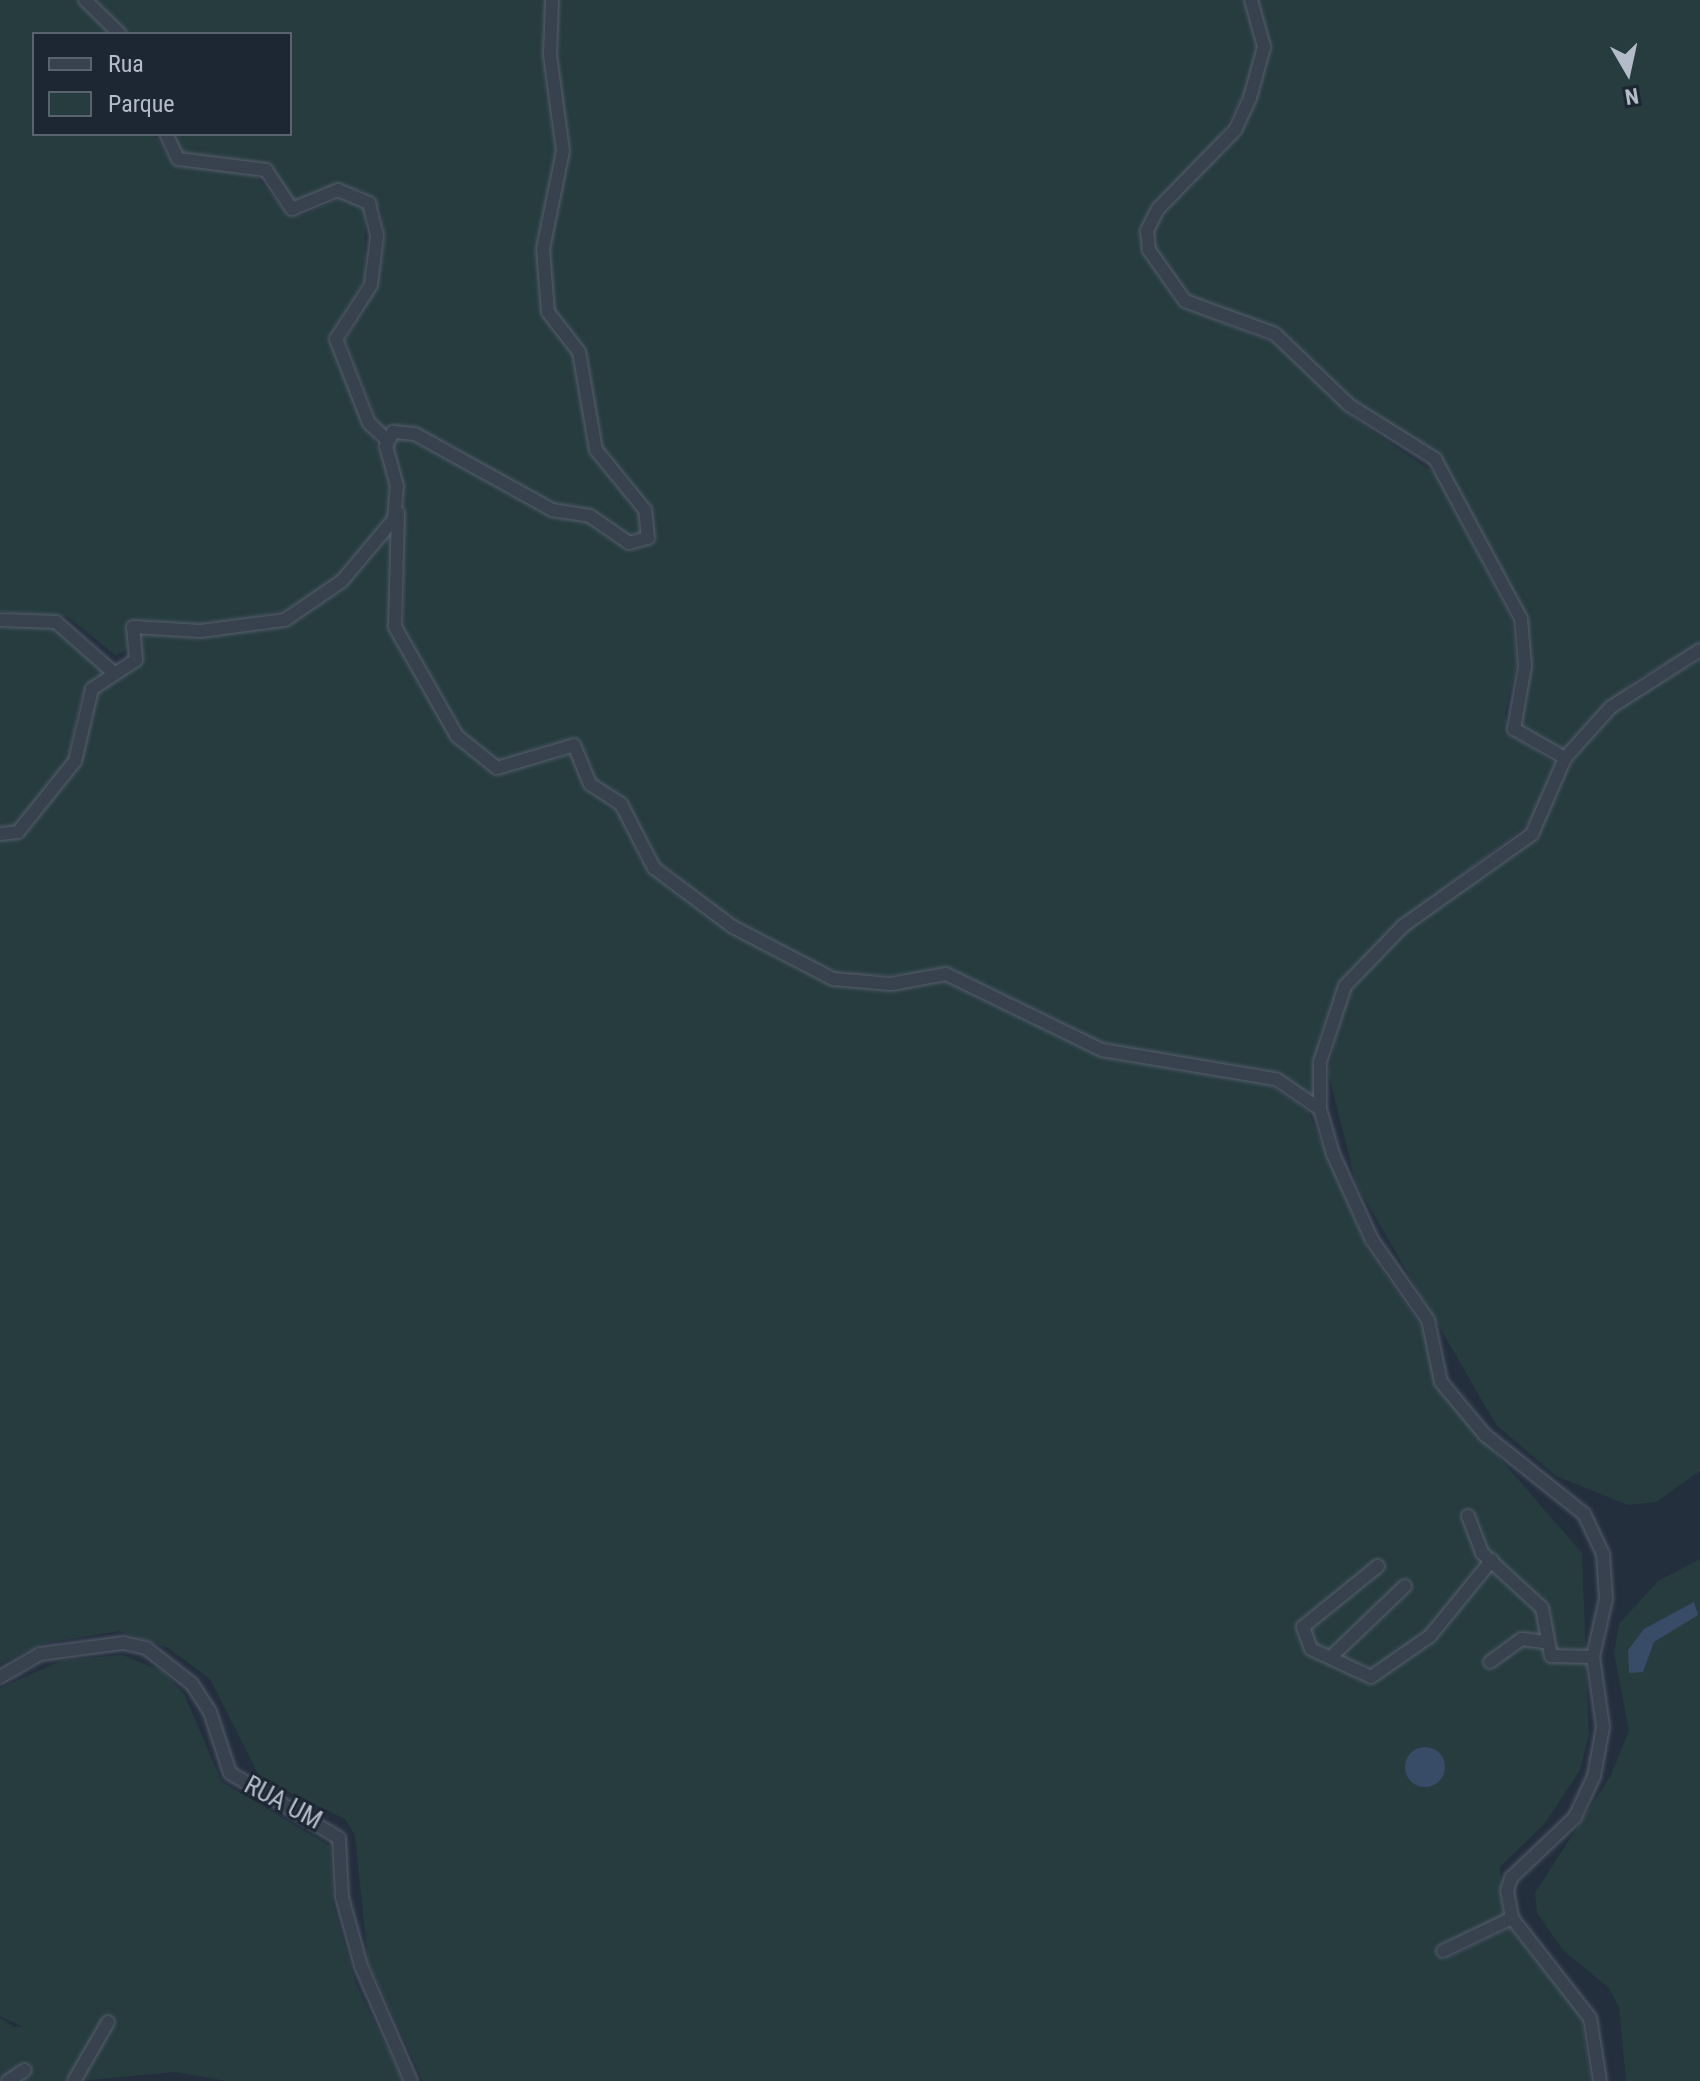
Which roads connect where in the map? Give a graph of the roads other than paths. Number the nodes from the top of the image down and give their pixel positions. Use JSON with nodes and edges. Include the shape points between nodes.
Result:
{"nodes":[{"id":1,"x":85,"y":0,"type":"edge"},
{"id":2,"x":552,"y":0,"type":"edge"},
{"id":3,"x":1251,"y":0,"type":"edge"},
{"id":4,"x":118,"y":32,"type":"edge"},
{"id":5,"x":167,"y":136,"type":"edge"},
{"id":6,"x":387,"y":440,"type":"junction"},
{"id":7,"x":397,"y":501,"type":"junction"},
{"id":8,"x":0,"y":620,"type":"edge"},
{"id":9,"x":1700,"y":650,"type":"edge"},
{"id":10,"x":113,"y":672,"type":"junction"},
{"id":11,"x":1565,"y":758,"type":"junction"},
{"id":12,"x":0,"y":834,"type":"edge"},
{"id":13,"x":1320,"y":1109,"type":"junction"},
{"id":14,"x":1468,"y":1516,"type":"dead end"},
{"id":15,"x":1492,"y":1560,"type":"junction"},
{"id":16,"x":1378,"y":1566,"type":"dead end"},
{"id":17,"x":1405,"y":1586,"type":"dead end"},
{"id":18,"x":1544,"y":1642,"type":"junction"},
{"id":19,"x":1332,"y":1656,"type":"junction"},
{"id":20,"x":1593,"y":1657,"type":"junction"},
{"id":21,"x":1490,"y":1662,"type":"dead end"},
{"id":22,"x":0,"y":1677,"type":"edge"},
{"id":23,"x":1512,"y":1918,"type":"junction"},
{"id":24,"x":1443,"y":1951,"type":"dead end"},
{"id":25,"x":108,"y":2022,"type":"dead end"},
{"id":26,"x":25,"y":2070,"type":"dead end"},
{"id":27,"x":8,"y":2081,"type":"edge"},
{"id":28,"x":74,"y":2081,"type":"edge"},
{"id":29,"x":411,"y":2081,"type":"edge"},
{"id":30,"x":1600,"y":2081,"type":"edge"}],
"edges":[{"from":1,"to":4,"type":"street"},
{"from":2,"to":6,"type":"street","via":[[550,55],[563,135],[543,249],[548,312],[579,352],[596,450],[645,510],[648,538],[629,543],[590,516],[552,510],[415,434],[393,432]]},
{"from":3,"to":11,"type":"street","via":[[1264,47],[1250,98],[1235,130],[1158,209],[1147,231],[1149,250],[1185,301],[1275,334],[1358,412],[1435,459],[1521,619],[1525,666],[1514,729]]},
{"from":5,"to":6,"type":"street","via":[[178,159],[266,170],[296,210],[338,190],[369,203],[374,268],[337,345],[369,423]]},
{"from":6,"to":7,"type":"street"},
{"from":7,"to":10,"type":"street","via":[[394,519],[361,562],[301,614],[216,630],[133,627],[136,660]]},
{"from":7,"to":13,"type":"street","via":[[395,627],[457,736],[497,768],[574,745],[590,784],[621,804],[654,868],[733,927],[833,979],[891,984],[946,974],[1102,1050],[1268,1077]]},
{"from":8,"to":10,"type":"street","via":[[65,625]]},
{"from":9,"to":11,"type":"street","via":[[1638,684]]},
{"from":10,"to":12,"type":"street","via":[[92,689],[75,761],[18,832]]},
{"from":11,"to":13,"type":"street","via":[[1532,834],[1403,926],[1345,986],[1324,1038]]},
{"from":13,"to":20,"type":"street","via":[[1365,1227],[1428,1320],[1441,1382],[1485,1435],[1565,1495],[1597,1535],[1607,1588]]},
{"from":14,"to":15,"type":"street","via":[[1476,1545]]},
{"from":15,"to":18,"type":"street","via":[[1542,1608]]},
{"from":15,"to":19,"type":"street","via":[[1430,1636],[1383,1674],[1363,1676]]},
{"from":16,"to":19,"type":"street","via":[[1303,1627],[1307,1645]]},
{"from":17,"to":19,"type":"street"},
{"from":18,"to":20,"type":"street","via":[[1560,1659]]},
{"from":18,"to":21,"type":"street","via":[[1522,1639]]},
{"from":20,"to":23,"type":"street","via":[[1603,1727],[1594,1776],[1575,1817],[1511,1878]]},
{"from":22,"to":29,"type":"street","name":"RUA UM","via":[[40,1654],[124,1643],[146,1648],[192,1684],[210,1712],[230,1773],[339,1838],[342,1897],[361,1966]]},
{"from":23,"to":24,"type":"street"},
{"from":23,"to":30,"type":"street","via":[[1583,2005],[1598,2044]]},
{"from":25,"to":28,"type":"street"},
{"from":26,"to":27,"type":"street"}]}
